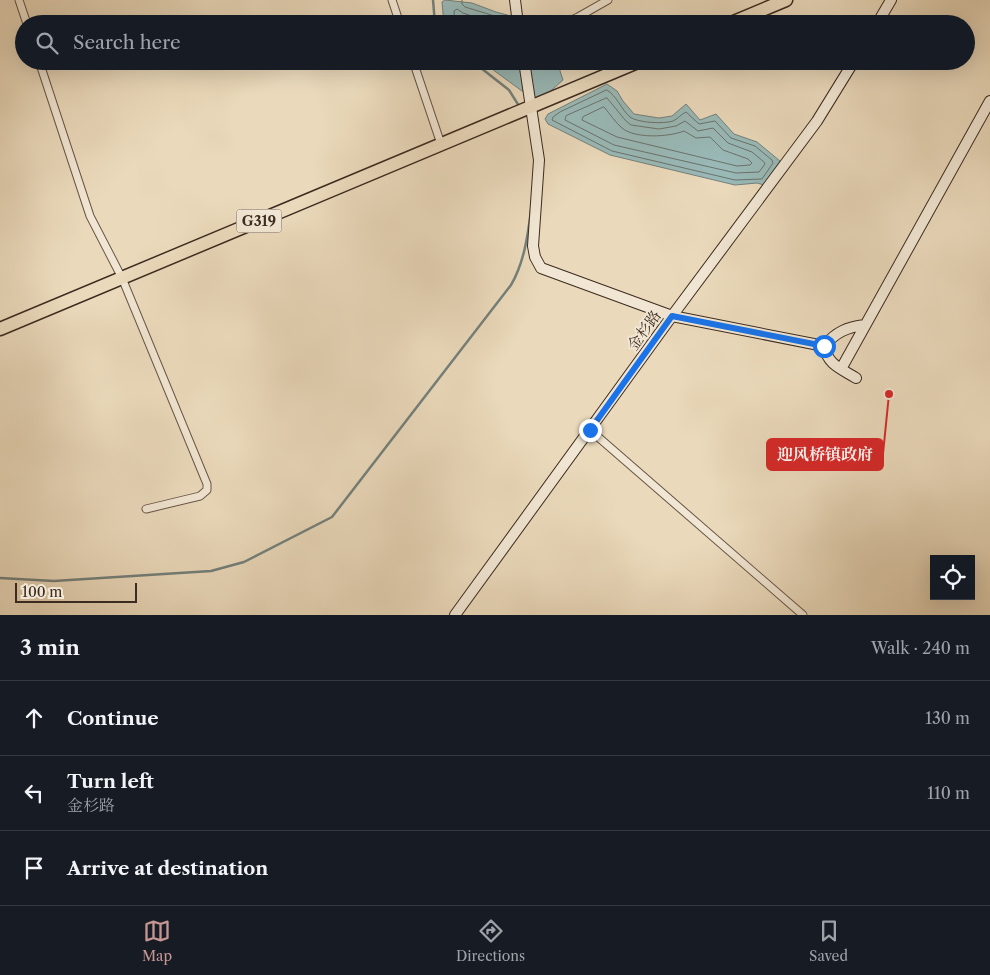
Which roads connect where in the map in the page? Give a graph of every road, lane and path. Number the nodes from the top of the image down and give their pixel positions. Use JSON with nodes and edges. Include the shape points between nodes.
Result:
{"nodes":[{"id":1,"x":19,"y":0,"type":"edge"},
{"id":2,"x":392,"y":0,"type":"edge"},
{"id":3,"x":516,"y":0,"type":"edge"},
{"id":4,"x":608,"y":0,"type":"edge"},
{"id":5,"x":786,"y":0,"type":"edge"},
{"id":6,"x":891,"y":0,"type":"edge"},
{"id":7,"x":24,"y":15,"type":"edge"},
{"id":8,"x":397,"y":15,"type":"edge"},
{"id":9,"x":517,"y":15,"type":"edge"},
{"id":10,"x":582,"y":15,"type":"edge"},
{"id":11,"x":750,"y":15,"type":"edge"},
{"id":12,"x":882,"y":15,"type":"edge"},
{"id":13,"x":42,"y":70,"type":"edge"},
{"id":14,"x":415,"y":70,"type":"edge"},
{"id":15,"x":524,"y":70,"type":"edge"},
{"id":16,"x":618,"y":70,"type":"edge"},
{"id":17,"x":848,"y":70,"type":"edge"},
{"id":18,"x":990,"y":101,"type":"edge"},
{"id":19,"x":525,"y":109,"type":"junction"},
{"id":20,"x":441,"y":144,"type":"junction"},
{"id":21,"x":122,"y":278,"type":"junction"},
{"id":22,"x":672,"y":316,"type":"junction"},
{"id":23,"x":865,"y":325,"type":"junction"},
{"id":24,"x":0,"y":329,"type":"edge"},
{"id":25,"x":824,"y":346,"type":"junction"},
{"id":26,"x":841,"y":369,"type":"junction"},
{"id":27,"x":856,"y":378,"type":"dead end"},
{"id":28,"x":590,"y":430,"type":"junction"},
{"id":29,"x":146,"y":510,"type":"dead end"},
{"id":30,"x":455,"y":615,"type":"edge"},
{"id":31,"x":803,"y":615,"type":"edge"}],
"edges":[{"from":1,"to":7,"type":"street"},
{"from":2,"to":8,"type":"street"},
{"from":3,"to":9,"type":"street"},
{"from":4,"to":10,"type":"street"},
{"from":5,"to":11,"type":"highway"},
{"from":6,"to":12,"type":"street"},
{"from":13,"to":21,"type":"street","via":[[90,216]]},
{"from":14,"to":20,"type":"street"},
{"from":15,"to":19,"type":"street"},
{"from":16,"to":19,"type":"highway","number":"G319"},
{"from":17,"to":22,"type":"street","name":"金杉路","via":[[817,121]]},
{"from":18,"to":23,"type":"street"},
{"from":19,"to":20,"type":"highway","number":"G319"},
{"from":19,"to":22,"type":"street","via":[[539,160],[533,246],[541,268]]},
{"from":20,"to":21,"type":"highway","number":"G319"},
{"from":21,"to":24,"type":"highway","number":"G319"},
{"from":21,"to":29,"type":"street","via":[[207,490],[200,496]]},
{"from":22,"to":25,"type":"street"},
{"from":22,"to":28,"type":"street","name":"金杉路"},
{"from":23,"to":25,"type":"street","via":[[843,329]]},
{"from":23,"to":26,"type":"street"},
{"from":25,"to":26,"type":"street","via":[[831,363]]},
{"from":26,"to":27,"type":"street"},
{"from":28,"to":30,"type":"street","name":"金杉路"},
{"from":28,"to":31,"type":"street"}]}
